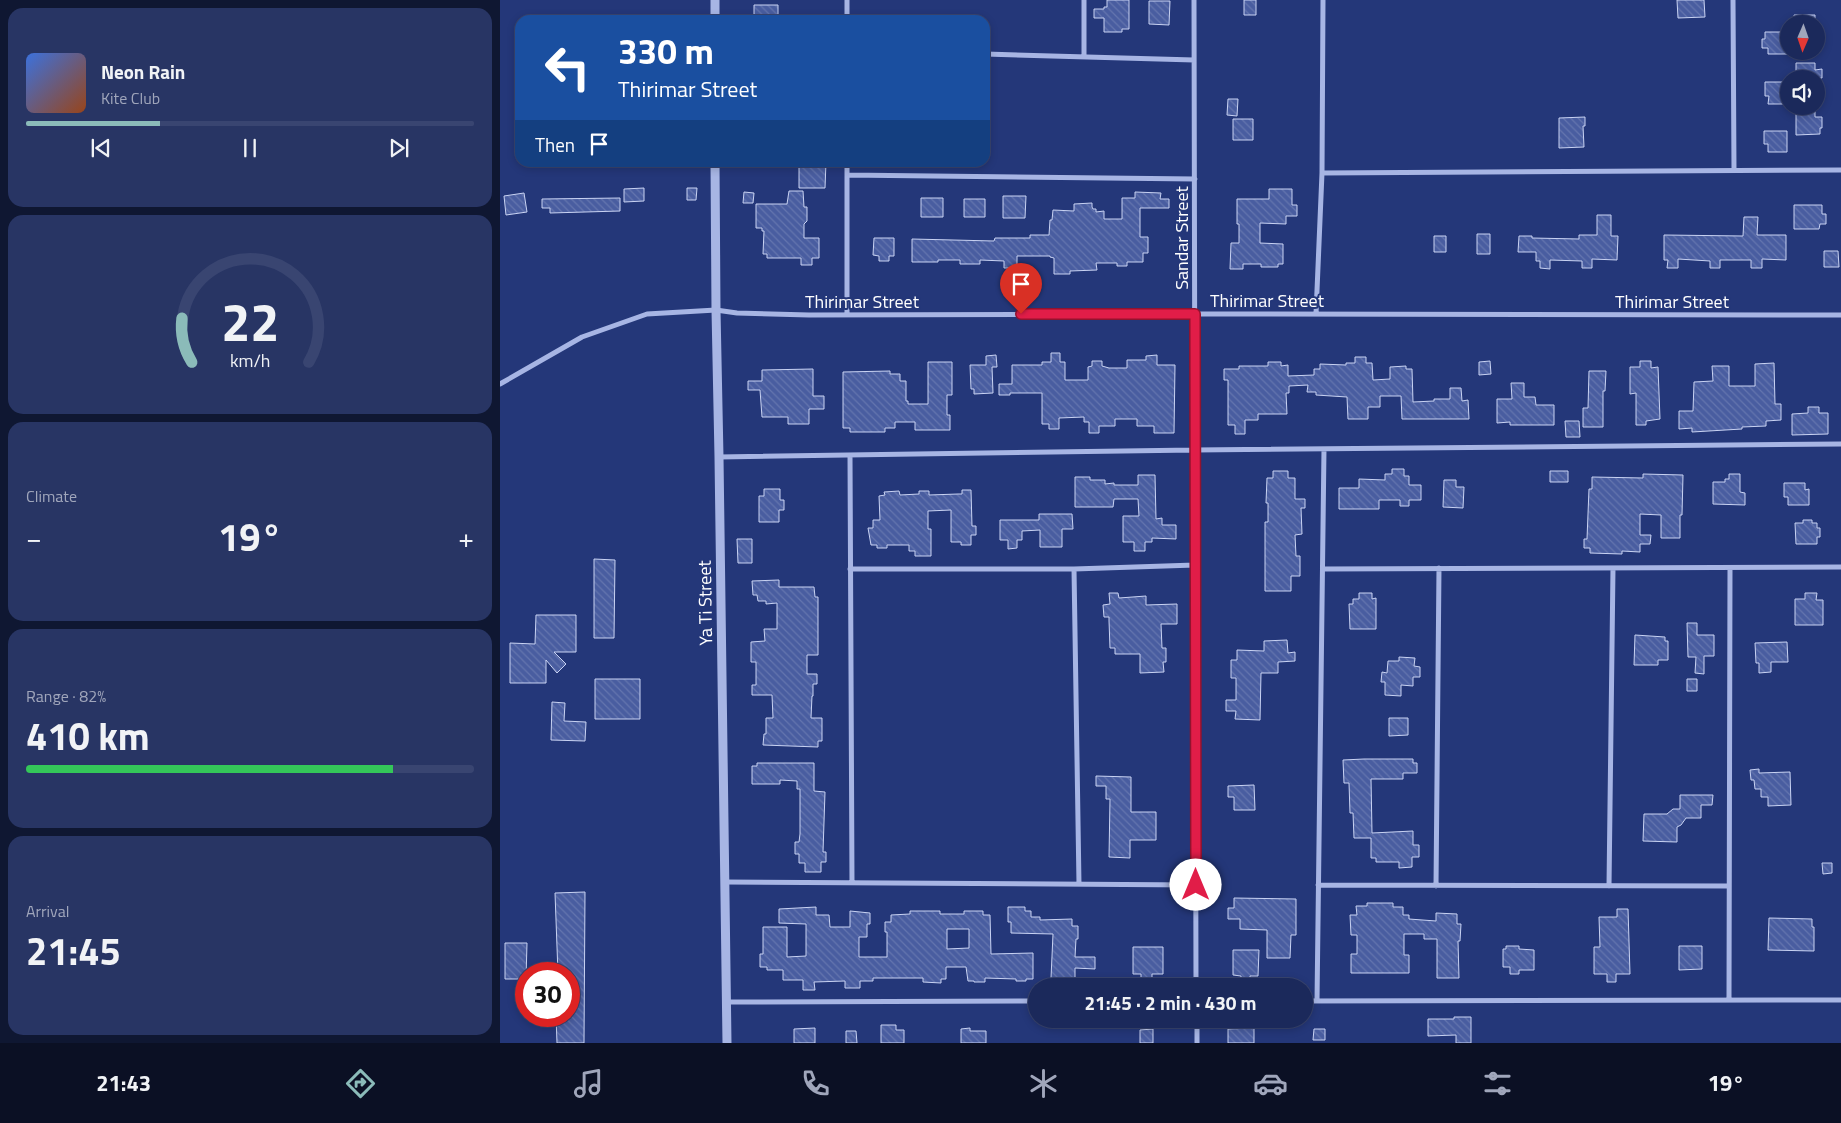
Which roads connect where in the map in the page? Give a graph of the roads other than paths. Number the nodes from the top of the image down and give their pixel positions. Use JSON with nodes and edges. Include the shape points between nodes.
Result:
{"nodes":[{"id":1,"x":715,"y":0,"type":"edge"},
{"id":2,"x":847,"y":0,"type":"edge"},
{"id":3,"x":1084,"y":0,"type":"edge"},
{"id":4,"x":1194,"y":0,"type":"edge"},
{"id":5,"x":1323,"y":0,"type":"edge"},
{"id":6,"x":1733,"y":0,"type":"edge"},
{"id":7,"x":715,"y":15,"type":"edge"},
{"id":8,"x":847,"y":15,"type":"edge"},
{"id":9,"x":990,"y":54,"type":"edge"},
{"id":10,"x":1084,"y":57,"type":"junction"},
{"id":11,"x":1194,"y":60,"type":"junction"},
{"id":12,"x":715,"y":167,"type":"edge"},
{"id":13,"x":847,"y":167,"type":"edge"},
{"id":14,"x":1734,"y":170,"type":"junction"},
{"id":15,"x":1841,"y":170,"type":"edge"},
{"id":16,"x":1322,"y":173,"type":"junction"},
{"id":17,"x":847,"y":175,"type":"junction"},
{"id":18,"x":1195,"y":179,"type":"junction"},
{"id":19,"x":716,"y":310,"type":"junction"},
{"id":20,"x":1195,"y":314,"type":"junction"},
{"id":21,"x":1316,"y":314,"type":"junction"},
{"id":22,"x":847,"y":315,"type":"junction"},
{"id":23,"x":1841,"y":315,"type":"edge"},
{"id":24,"x":500,"y":384,"type":"edge"},
{"id":25,"x":1841,"y":444,"type":"edge"},
{"id":26,"x":1324,"y":449,"type":"junction"},
{"id":27,"x":1194,"y":450,"type":"junction"},
{"id":28,"x":850,"y":455,"type":"junction"},
{"id":29,"x":720,"y":457,"type":"junction"},
{"id":30,"x":1195,"y":565,"type":"junction"},
{"id":31,"x":1841,"y":567,"type":"edge"},
{"id":32,"x":1440,"y":568,"type":"junction"},
{"id":33,"x":1613,"y":568,"type":"junction"},
{"id":34,"x":1730,"y":568,"type":"junction"},
{"id":35,"x":850,"y":569,"type":"junction"},
{"id":36,"x":1074,"y":569,"type":"junction"},
{"id":37,"x":1323,"y":569,"type":"junction"},
{"id":38,"x":725,"y":882,"type":"junction"},
{"id":39,"x":852,"y":883,"type":"junction"},
{"id":40,"x":1079,"y":884,"type":"junction"},
{"id":41,"x":1196,"y":885,"type":"junction"},
{"id":42,"x":1318,"y":885,"type":"junction"},
{"id":43,"x":1436,"y":886,"type":"junction"},
{"id":44,"x":1609,"y":886,"type":"junction"},
{"id":45,"x":1729,"y":886,"type":"junction"},
{"id":46,"x":1196,"y":978,"type":"edge"},
{"id":47,"x":1313,"y":1000,"type":"edge"},
{"id":48,"x":1317,"y":1000,"type":"junction"},
{"id":49,"x":1729,"y":1000,"type":"junction"},
{"id":50,"x":1841,"y":1000,"type":"edge"},
{"id":51,"x":1028,"y":1001,"type":"edge"},
{"id":52,"x":726,"y":1002,"type":"junction"},
{"id":53,"x":1197,"y":1028,"type":"edge"},
{"id":54,"x":727,"y":1043,"type":"edge"},
{"id":55,"x":1197,"y":1043,"type":"edge"}],
"edges":[{"from":1,"to":7,"type":"street"},
{"from":2,"to":8,"type":"street"},
{"from":3,"to":10,"type":"street"},
{"from":4,"to":11,"type":"street","name":"Sandar Street"},
{"from":5,"to":16,"type":"street"},
{"from":6,"to":14,"type":"street"},
{"from":9,"to":10,"type":"street"},
{"from":10,"to":11,"type":"street"},
{"from":11,"to":18,"type":"street","name":"Sandar Street"},
{"from":12,"to":19,"type":"street","name":"Ya Ti Street"},
{"from":13,"to":17,"type":"street"},
{"from":14,"to":15,"type":"street"},
{"from":14,"to":16,"type":"street"},
{"from":16,"to":21,"type":"street"},
{"from":17,"to":18,"type":"street"},
{"from":17,"to":22,"type":"street"},
{"from":18,"to":20,"type":"street","name":"Sandar Street"},
{"from":19,"to":22,"type":"street","name":"Thirimar Street"},
{"from":19,"to":24,"type":"street","name":"Thirimar Street","via":[[647,314],[582,337]]},
{"from":19,"to":29,"type":"street","name":"Ya Ti Street"},
{"from":20,"to":21,"type":"street","name":"Thirimar Street"},
{"from":20,"to":22,"type":"street","name":"Thirimar Street"},
{"from":20,"to":27,"type":"street","name":"Sandar Street"},
{"from":21,"to":23,"type":"street","name":"Thirimar Street"},
{"from":25,"to":26,"type":"street"},
{"from":26,"to":27,"type":"street"},
{"from":26,"to":37,"type":"street"},
{"from":27,"to":28,"type":"street"},
{"from":27,"to":30,"type":"street","name":"Sandar Street"},
{"from":28,"to":29,"type":"street"},
{"from":28,"to":35,"type":"street"},
{"from":29,"to":38,"type":"street","name":"Ya Ti Street"},
{"from":30,"to":36,"type":"street"},
{"from":30,"to":41,"type":"street","name":"Sandar Street"},
{"from":31,"to":34,"type":"street"},
{"from":32,"to":33,"type":"street"},
{"from":32,"to":37,"type":"street"},
{"from":32,"to":43,"type":"street"},
{"from":33,"to":34,"type":"street"},
{"from":33,"to":44,"type":"street"},
{"from":34,"to":45,"type":"street"},
{"from":35,"to":36,"type":"street"},
{"from":35,"to":39,"type":"street"},
{"from":36,"to":40,"type":"street"},
{"from":37,"to":42,"type":"street"},
{"from":38,"to":39,"type":"street"},
{"from":38,"to":52,"type":"street","name":"Ya Ti Street"},
{"from":39,"to":40,"type":"street"},
{"from":40,"to":41,"type":"street"},
{"from":41,"to":46,"type":"street","name":"Sandar Street"},
{"from":42,"to":43,"type":"street"},
{"from":42,"to":48,"type":"street"},
{"from":43,"to":44,"type":"street"},
{"from":44,"to":45,"type":"street"},
{"from":45,"to":49,"type":"street"},
{"from":47,"to":48,"type":"street"},
{"from":48,"to":49,"type":"street"},
{"from":49,"to":50,"type":"street"},
{"from":51,"to":52,"type":"street"},
{"from":52,"to":54,"type":"street","name":"Ya Ti Street"},
{"from":53,"to":55,"type":"street"}]}
